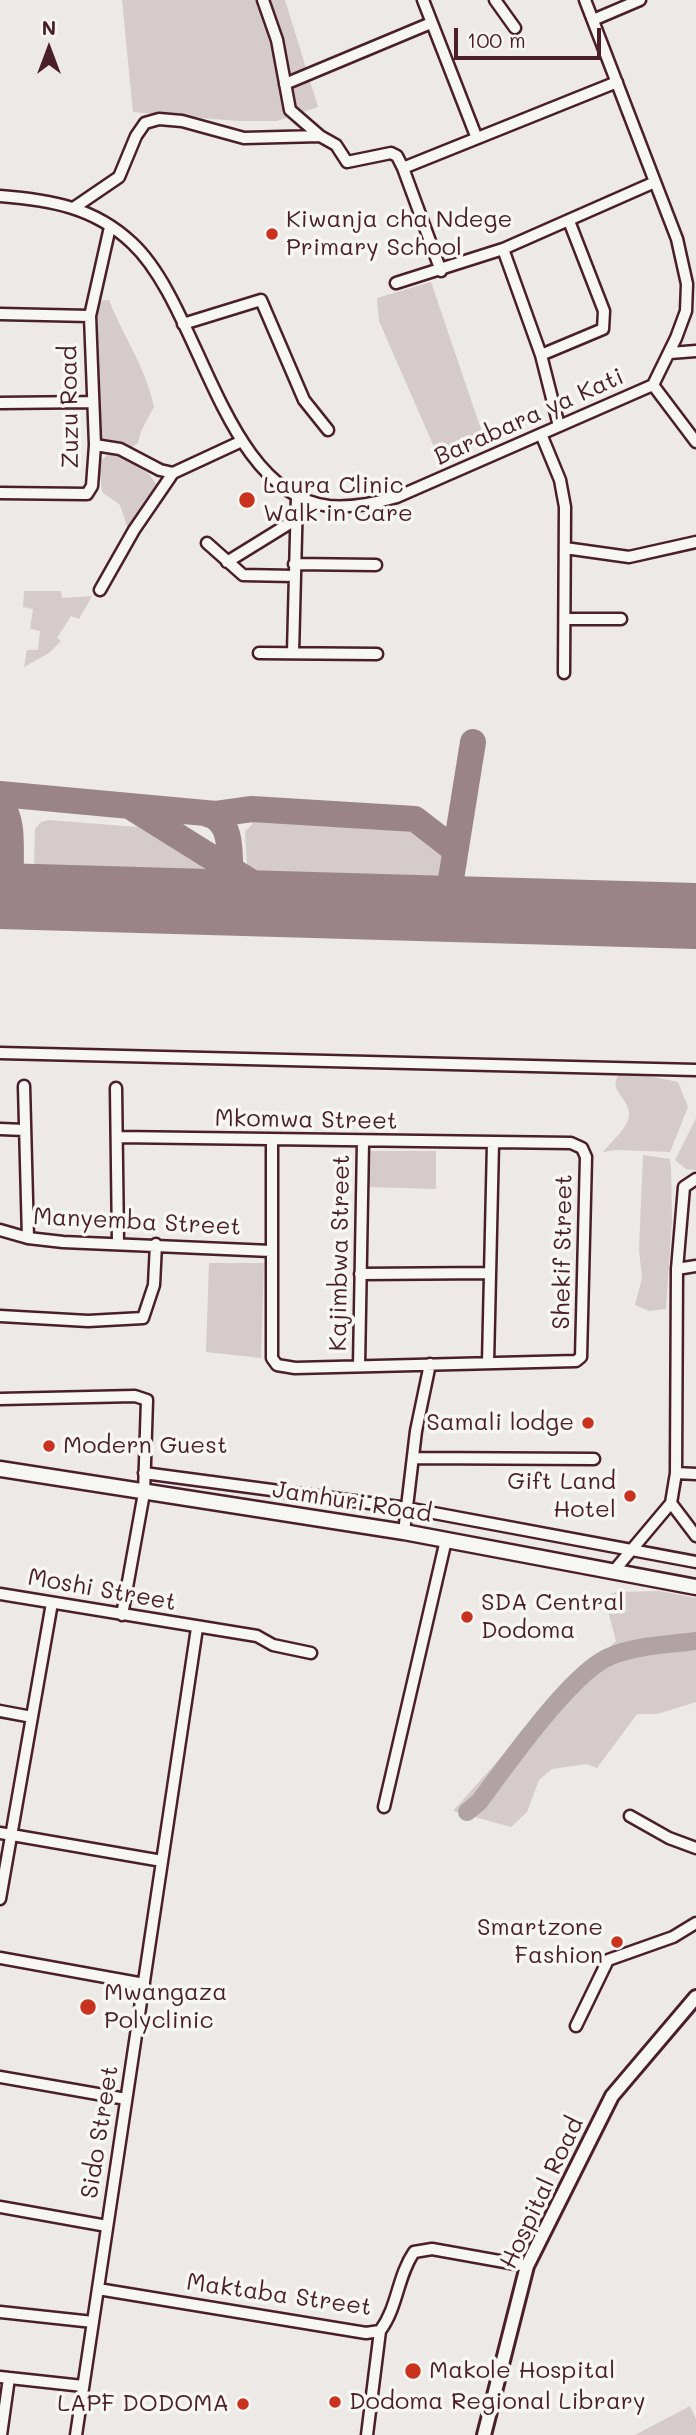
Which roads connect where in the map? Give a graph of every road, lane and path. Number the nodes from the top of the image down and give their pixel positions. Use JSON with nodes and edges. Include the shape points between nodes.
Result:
{"nodes":[{"id":1,"x":263,"y":0,"type":"edge"},
{"id":2,"x":423,"y":0,"type":"edge"},
{"id":3,"x":495,"y":0,"type":"edge"},
{"id":4,"x":586,"y":0,"type":"edge"},
{"id":5,"x":640,"y":0,"type":"edge"},
{"id":6,"x":593,"y":20,"type":"junction"},
{"id":7,"x":431,"y":23,"type":"junction"},
{"id":8,"x":515,"y":27,"type":"dead end"},
{"id":9,"x":617,"y":82,"type":"junction"},
{"id":10,"x":285,"y":84,"type":"junction"},
{"id":11,"x":320,"y":136,"type":"junction"},
{"id":12,"x":476,"y":136,"type":"junction"},
{"id":13,"x":403,"y":168,"type":"junction"},
{"id":14,"x":655,"y":182,"type":"junction"},
{"id":15,"x":0,"y":196,"type":"edge"},
{"id":16,"x":75,"y":207,"type":"junction"},
{"id":17,"x":569,"y":220,"type":"junction"},
{"id":18,"x":110,"y":227,"type":"junction"},
{"id":19,"x":503,"y":249,"type":"junction"},
{"id":20,"x":440,"y":271,"type":"junction"},
{"id":21,"x":396,"y":283,"type":"dead end"},
{"id":22,"x":0,"y":314,"type":"edge"},
{"id":23,"x":90,"y":316,"type":"junction"},
{"id":24,"x":183,"y":324,"type":"junction"},
{"id":25,"x":696,"y":351,"type":"edge"},
{"id":26,"x":670,"y":353,"type":"junction"},
{"id":27,"x":541,"y":355,"type":"junction"},
{"id":28,"x":653,"y":385,"type":"junction"},
{"id":29,"x":92,"y":402,"type":"junction"},
{"id":30,"x":0,"y":403,"type":"edge"},
{"id":31,"x":559,"y":426,"type":"junction"},
{"id":32,"x":328,"y":430,"type":"dead end"},
{"id":33,"x":541,"y":434,"type":"junction"},
{"id":34,"x":242,"y":441,"type":"junction"},
{"id":35,"x":696,"y":442,"type":"edge"},
{"id":36,"x":95,"y":445,"type":"junction"},
{"id":37,"x":173,"y":473,"type":"junction"},
{"id":38,"x":0,"y":493,"type":"edge"},
{"id":39,"x":297,"y":496,"type":"junction"},
{"id":40,"x":295,"y":520,"type":"junction"},
{"id":41,"x":696,"y":542,"type":"edge"},
{"id":42,"x":207,"y":543,"type":"dead end"},
{"id":43,"x":565,"y":548,"type":"junction"},
{"id":44,"x":227,"y":562,"type":"junction"},
{"id":45,"x":294,"y":564,"type":"junction"},
{"id":46,"x":376,"y":565,"type":"dead end"},
{"id":47,"x":294,"y":576,"type":"junction"},
{"id":48,"x":100,"y":590,"type":"dead end"},
{"id":49,"x":565,"y":619,"type":"junction"},
{"id":50,"x":621,"y":619,"type":"dead end"},
{"id":51,"x":259,"y":653,"type":"dead end"},
{"id":52,"x":293,"y":653,"type":"junction"},
{"id":53,"x":377,"y":654,"type":"dead end"},
{"id":54,"x":564,"y":673,"type":"dead end"},
{"id":55,"x":0,"y":1053,"type":"edge"},
{"id":56,"x":696,"y":1070,"type":"edge"},
{"id":57,"x":24,"y":1086,"type":"dead end"},
{"id":58,"x":116,"y":1088,"type":"dead end"},
{"id":59,"x":0,"y":1129,"type":"edge"},
{"id":60,"x":24,"y":1130,"type":"junction"},
{"id":61,"x":118,"y":1137,"type":"junction"},
{"id":62,"x":272,"y":1141,"type":"junction"},
{"id":63,"x":362,"y":1142,"type":"junction"},
{"id":64,"x":493,"y":1143,"type":"junction"},
{"id":65,"x":696,"y":1179,"type":"edge"},
{"id":66,"x":0,"y":1230,"type":"edge"},
{"id":67,"x":28,"y":1238,"type":"junction"},
{"id":68,"x":118,"y":1243,"type":"junction"},
{"id":69,"x":156,"y":1244,"type":"junction"},
{"id":70,"x":271,"y":1251,"type":"junction"},
{"id":71,"x":696,"y":1266,"type":"edge"},
{"id":72,"x":677,"y":1269,"type":"junction"},
{"id":73,"x":360,"y":1273,"type":"junction"},
{"id":74,"x":490,"y":1273,"type":"junction"},
{"id":75,"x":0,"y":1316,"type":"edge"},
{"id":76,"x":488,"y":1363,"type":"junction"},
{"id":77,"x":429,"y":1364,"type":"junction"},
{"id":78,"x":359,"y":1366,"type":"junction"},
{"id":79,"x":0,"y":1399,"type":"edge"},
{"id":80,"x":412,"y":1458,"type":"junction"},
{"id":81,"x":594,"y":1459,"type":"dead end"},
{"id":82,"x":0,"y":1469,"type":"edge"},
{"id":83,"x":144,"y":1473,"type":"junction"},
{"id":84,"x":676,"y":1473,"type":"junction"},
{"id":85,"x":696,"y":1474,"type":"edge"},
{"id":86,"x":144,"y":1493,"type":"junction"},
{"id":87,"x":671,"y":1503,"type":"junction"},
{"id":88,"x":407,"y":1508,"type":"junction"},
{"id":89,"x":404,"y":1532,"type":"junction"},
{"id":90,"x":696,"y":1536,"type":"edge"},
{"id":91,"x":446,"y":1540,"type":"junction"},
{"id":92,"x":631,"y":1552,"type":"junction"},
{"id":93,"x":696,"y":1562,"type":"edge"},
{"id":94,"x":613,"y":1572,"type":"junction"},
{"id":95,"x":696,"y":1587,"type":"edge"},
{"id":96,"x":0,"y":1594,"type":"edge"},
{"id":97,"x":52,"y":1603,"type":"junction"},
{"id":98,"x":122,"y":1615,"type":"junction"},
{"id":99,"x":197,"y":1628,"type":"junction"},
{"id":100,"x":311,"y":1653,"type":"dead end"},
{"id":101,"x":0,"y":1711,"type":"edge"},
{"id":102,"x":32,"y":1717,"type":"junction"},
{"id":103,"x":384,"y":1807,"type":"dead end"},
{"id":104,"x":630,"y":1816,"type":"dead end"},
{"id":105,"x":0,"y":1833,"type":"edge"},
{"id":106,"x":12,"y":1835,"type":"junction"},
{"id":107,"x":696,"y":1848,"type":"edge"},
{"id":108,"x":162,"y":1861,"type":"junction"},
{"id":109,"x":0,"y":1899,"type":"edge"},
{"id":110,"x":696,"y":1923,"type":"edge"},
{"id":111,"x":0,"y":1958,"type":"edge"},
{"id":112,"x":144,"y":1984,"type":"junction"},
{"id":113,"x":696,"y":1997,"type":"edge"},
{"id":114,"x":576,"y":2026,"type":"dead end"},
{"id":115,"x":0,"y":2077,"type":"edge"},
{"id":116,"x":126,"y":2099,"type":"junction"},
{"id":117,"x":0,"y":2207,"type":"edge"},
{"id":118,"x":107,"y":2226,"type":"junction"},
{"id":119,"x":527,"y":2266,"type":"junction"},
{"id":120,"x":98,"y":2290,"type":"junction"},
{"id":121,"x":0,"y":2312,"type":"edge"},
{"id":122,"x":93,"y":2322,"type":"junction"},
{"id":123,"x":380,"y":2331,"type":"junction"},
{"id":124,"x":5,"y":2377,"type":"edge"},
{"id":125,"x":83,"y":2386,"type":"junction"},
{"id":126,"x":1,"y":2435,"type":"edge"},
{"id":127,"x":76,"y":2435,"type":"edge"},
{"id":128,"x":367,"y":2435,"type":"edge"},
{"id":129,"x":484,"y":2435,"type":"edge"}],
"edges":[{"from":1,"to":10,"type":"street"},
{"from":2,"to":7,"type":"street"},
{"from":3,"to":8,"type":"street"},
{"from":4,"to":6,"type":"street","name":"Barabara ya Kati"},
{"from":5,"to":6,"type":"street"},
{"from":6,"to":9,"type":"street","name":"Barabara ya Kati"},
{"from":7,"to":10,"type":"street"},
{"from":7,"to":12,"type":"street"},
{"from":9,"to":12,"type":"street"},
{"from":9,"to":14,"type":"street","name":"Barabara ya Kati"},
{"from":10,"to":11,"type":"street","via":[[290,110]]},
{"from":11,"to":13,"type":"street","via":[[336,145],[347,162],[391,153]]},
{"from":11,"to":16,"type":"street","via":[[244,138],[182,121],[150,121],[136,136],[119,177]]},
{"from":12,"to":13,"type":"street"},
{"from":13,"to":20,"type":"street"},
{"from":14,"to":17,"type":"street"},
{"from":14,"to":26,"type":"street","name":"Barabara ya Kati","via":[[677,239],[687,284],[686,311]]},
{"from":15,"to":16,"type":"street","name":"Barabara ya Kati"},
{"from":16,"to":18,"type":"street","name":"Barabara ya Kati"},
{"from":17,"to":19,"type":"street"},
{"from":17,"to":27,"type":"street","via":[[605,323],[598,332]]},
{"from":18,"to":23,"type":"street","name":"Zuzu Road"},
{"from":18,"to":24,"type":"street","name":"Barabara ya Kati","via":[[132,243],[162,279]]},
{"from":19,"to":20,"type":"street"},
{"from":19,"to":27,"type":"street"},
{"from":20,"to":21,"type":"street"},
{"from":22,"to":23,"type":"street"},
{"from":23,"to":29,"type":"street","name":"Zuzu Road"},
{"from":24,"to":32,"type":"street","via":[[261,300],[304,400]]},
{"from":24,"to":34,"type":"street","name":"Barabara ya Kati"},
{"from":25,"to":26,"type":"street"},
{"from":26,"to":28,"type":"street","name":"Barabara ya Kati"},
{"from":27,"to":31,"type":"street"},
{"from":28,"to":31,"type":"street","name":"Barabara ya Kati"},
{"from":28,"to":35,"type":"street"},
{"from":29,"to":30,"type":"street"},
{"from":29,"to":36,"type":"street","name":"Zuzu Road"},
{"from":31,"to":33,"type":"street","name":"Barabara ya Kati"},
{"from":33,"to":39,"type":"street","name":"Barabara ya Kati","via":[[397,497],[328,506]]},
{"from":33,"to":43,"type":"street","via":[[560,480]]},
{"from":34,"to":37,"type":"street"},
{"from":34,"to":39,"type":"street","name":"Barabara ya Kati","via":[[263,470]]},
{"from":36,"to":37,"type":"street","via":[[120,449]]},
{"from":36,"to":38,"type":"street","name":"Zuzu Road","via":[[92,486],[87,494]]},
{"from":37,"to":48,"type":"street"},
{"from":39,"to":40,"type":"street"},
{"from":40,"to":44,"type":"street"},
{"from":40,"to":45,"type":"street"},
{"from":41,"to":43,"type":"street","via":[[629,557]]},
{"from":42,"to":44,"type":"street"},
{"from":43,"to":49,"type":"street"},
{"from":44,"to":47,"type":"street","via":[[243,575]]},
{"from":45,"to":46,"type":"street"},
{"from":45,"to":47,"type":"street"},
{"from":47,"to":52,"type":"street"},
{"from":49,"to":50,"type":"street"},
{"from":49,"to":54,"type":"street"},
{"from":51,"to":52,"type":"street"},
{"from":52,"to":53,"type":"street"},
{"from":55,"to":56,"type":"street"},
{"from":57,"to":60,"type":"street"},
{"from":58,"to":61,"type":"street"},
{"from":59,"to":60,"type":"street"},
{"from":60,"to":67,"type":"street"},
{"from":61,"to":62,"type":"street","name":"Mkomwa Street"},
{"from":61,"to":68,"type":"street"},
{"from":62,"to":63,"type":"street","name":"Mkomwa Street"},
{"from":62,"to":70,"type":"street"},
{"from":63,"to":64,"type":"street","name":"Mkomwa Street"},
{"from":63,"to":73,"type":"street","name":"Kajimbwa Street"},
{"from":64,"to":74,"type":"street"},
{"from":64,"to":76,"type":"street","name":"Shekif Street","via":[[571,1143],[582,1148],[586,1157],[581,1357],[576,1361]]},
{"from":65,"to":72,"type":"street","via":[[684,1187]]},
{"from":66,"to":67,"type":"street","name":"Manyemba Street"},
{"from":67,"to":68,"type":"street","name":"Manyemba Street"},
{"from":68,"to":69,"type":"street","name":"Manyemba Street"},
{"from":69,"to":70,"type":"street","name":"Manyemba Street"},
{"from":69,"to":75,"type":"street","via":[[154,1285],[143,1318],[88,1321]]},
{"from":70,"to":78,"type":"street","via":[[272,1358],[277,1365]]},
{"from":71,"to":72,"type":"street"},
{"from":72,"to":84,"type":"street"},
{"from":73,"to":74,"type":"street"},
{"from":73,"to":78,"type":"street","name":"Kajimbwa Street"},
{"from":74,"to":76,"type":"street"},
{"from":76,"to":77,"type":"street"},
{"from":77,"to":78,"type":"street"},
{"from":77,"to":80,"type":"street"},
{"from":79,"to":83,"type":"street","via":[[135,1396],[147,1400]]},
{"from":80,"to":81,"type":"street"},
{"from":80,"to":88,"type":"street"},
{"from":82,"to":86,"type":"main road","name":"Jamhuri Road"},
{"from":83,"to":86,"type":"street"},
{"from":83,"to":88,"type":"street"},
{"from":84,"to":85,"type":"street"},
{"from":84,"to":87,"type":"street"},
{"from":86,"to":89,"type":"main road","name":"Jamhuri Road"},
{"from":86,"to":98,"type":"street"},
{"from":87,"to":90,"type":"street"},
{"from":87,"to":92,"type":"street"},
{"from":88,"to":89,"type":"street"},
{"from":88,"to":92,"type":"street"},
{"from":89,"to":91,"type":"main road","name":"Jamhuri Road"},
{"from":91,"to":94,"type":"main road","name":"Jamhuri Road"},
{"from":91,"to":103,"type":"street"},
{"from":92,"to":93,"type":"street"},
{"from":92,"to":94,"type":"street"},
{"from":94,"to":95,"type":"main road","name":"Jamhuri Road"},
{"from":96,"to":97,"type":"street","name":"Moshi Street"},
{"from":97,"to":98,"type":"street","name":"Moshi Street"},
{"from":97,"to":102,"type":"street"},
{"from":98,"to":99,"type":"street","name":"Moshi Street"},
{"from":99,"to":100,"type":"street","name":"Moshi Street","via":[[257,1636],[273,1645]]},
{"from":99,"to":108,"type":"street","name":"Sido Street"},
{"from":101,"to":102,"type":"street"},
{"from":102,"to":106,"type":"street"},
{"from":104,"to":107,"type":"street"},
{"from":105,"to":106,"type":"street"},
{"from":106,"to":108,"type":"street"},
{"from":106,"to":109,"type":"street"},
{"from":108,"to":112,"type":"street","name":"Sido Street"},
{"from":110,"to":114,"type":"street","via":[[673,1937],[608,1960]]},
{"from":111,"to":112,"type":"street"},
{"from":112,"to":116,"type":"street","name":"Sido Street"},
{"from":113,"to":119,"type":"street","name":"Hospital Road","via":[[612,2096]]},
{"from":115,"to":116,"type":"street"},
{"from":116,"to":118,"type":"street","name":"Sido Street"},
{"from":117,"to":118,"type":"street"},
{"from":118,"to":120,"type":"street","name":"Sido Street"},
{"from":119,"to":123,"type":"street","name":"Maktaba Street","via":[[432,2249],[414,2252],[392,2315]]},
{"from":119,"to":129,"type":"street","name":"Hospital Road"},
{"from":120,"to":122,"type":"street","name":"Sido Street"},
{"from":120,"to":123,"type":"street","name":"Maktaba Street","via":[[366,2333]]},
{"from":121,"to":122,"type":"street"},
{"from":122,"to":125,"type":"street","name":"Sido Street"},
{"from":123,"to":128,"type":"street"},
{"from":124,"to":125,"type":"street"},
{"from":124,"to":126,"type":"street"},
{"from":125,"to":127,"type":"street","name":"Sido Street"}]}
